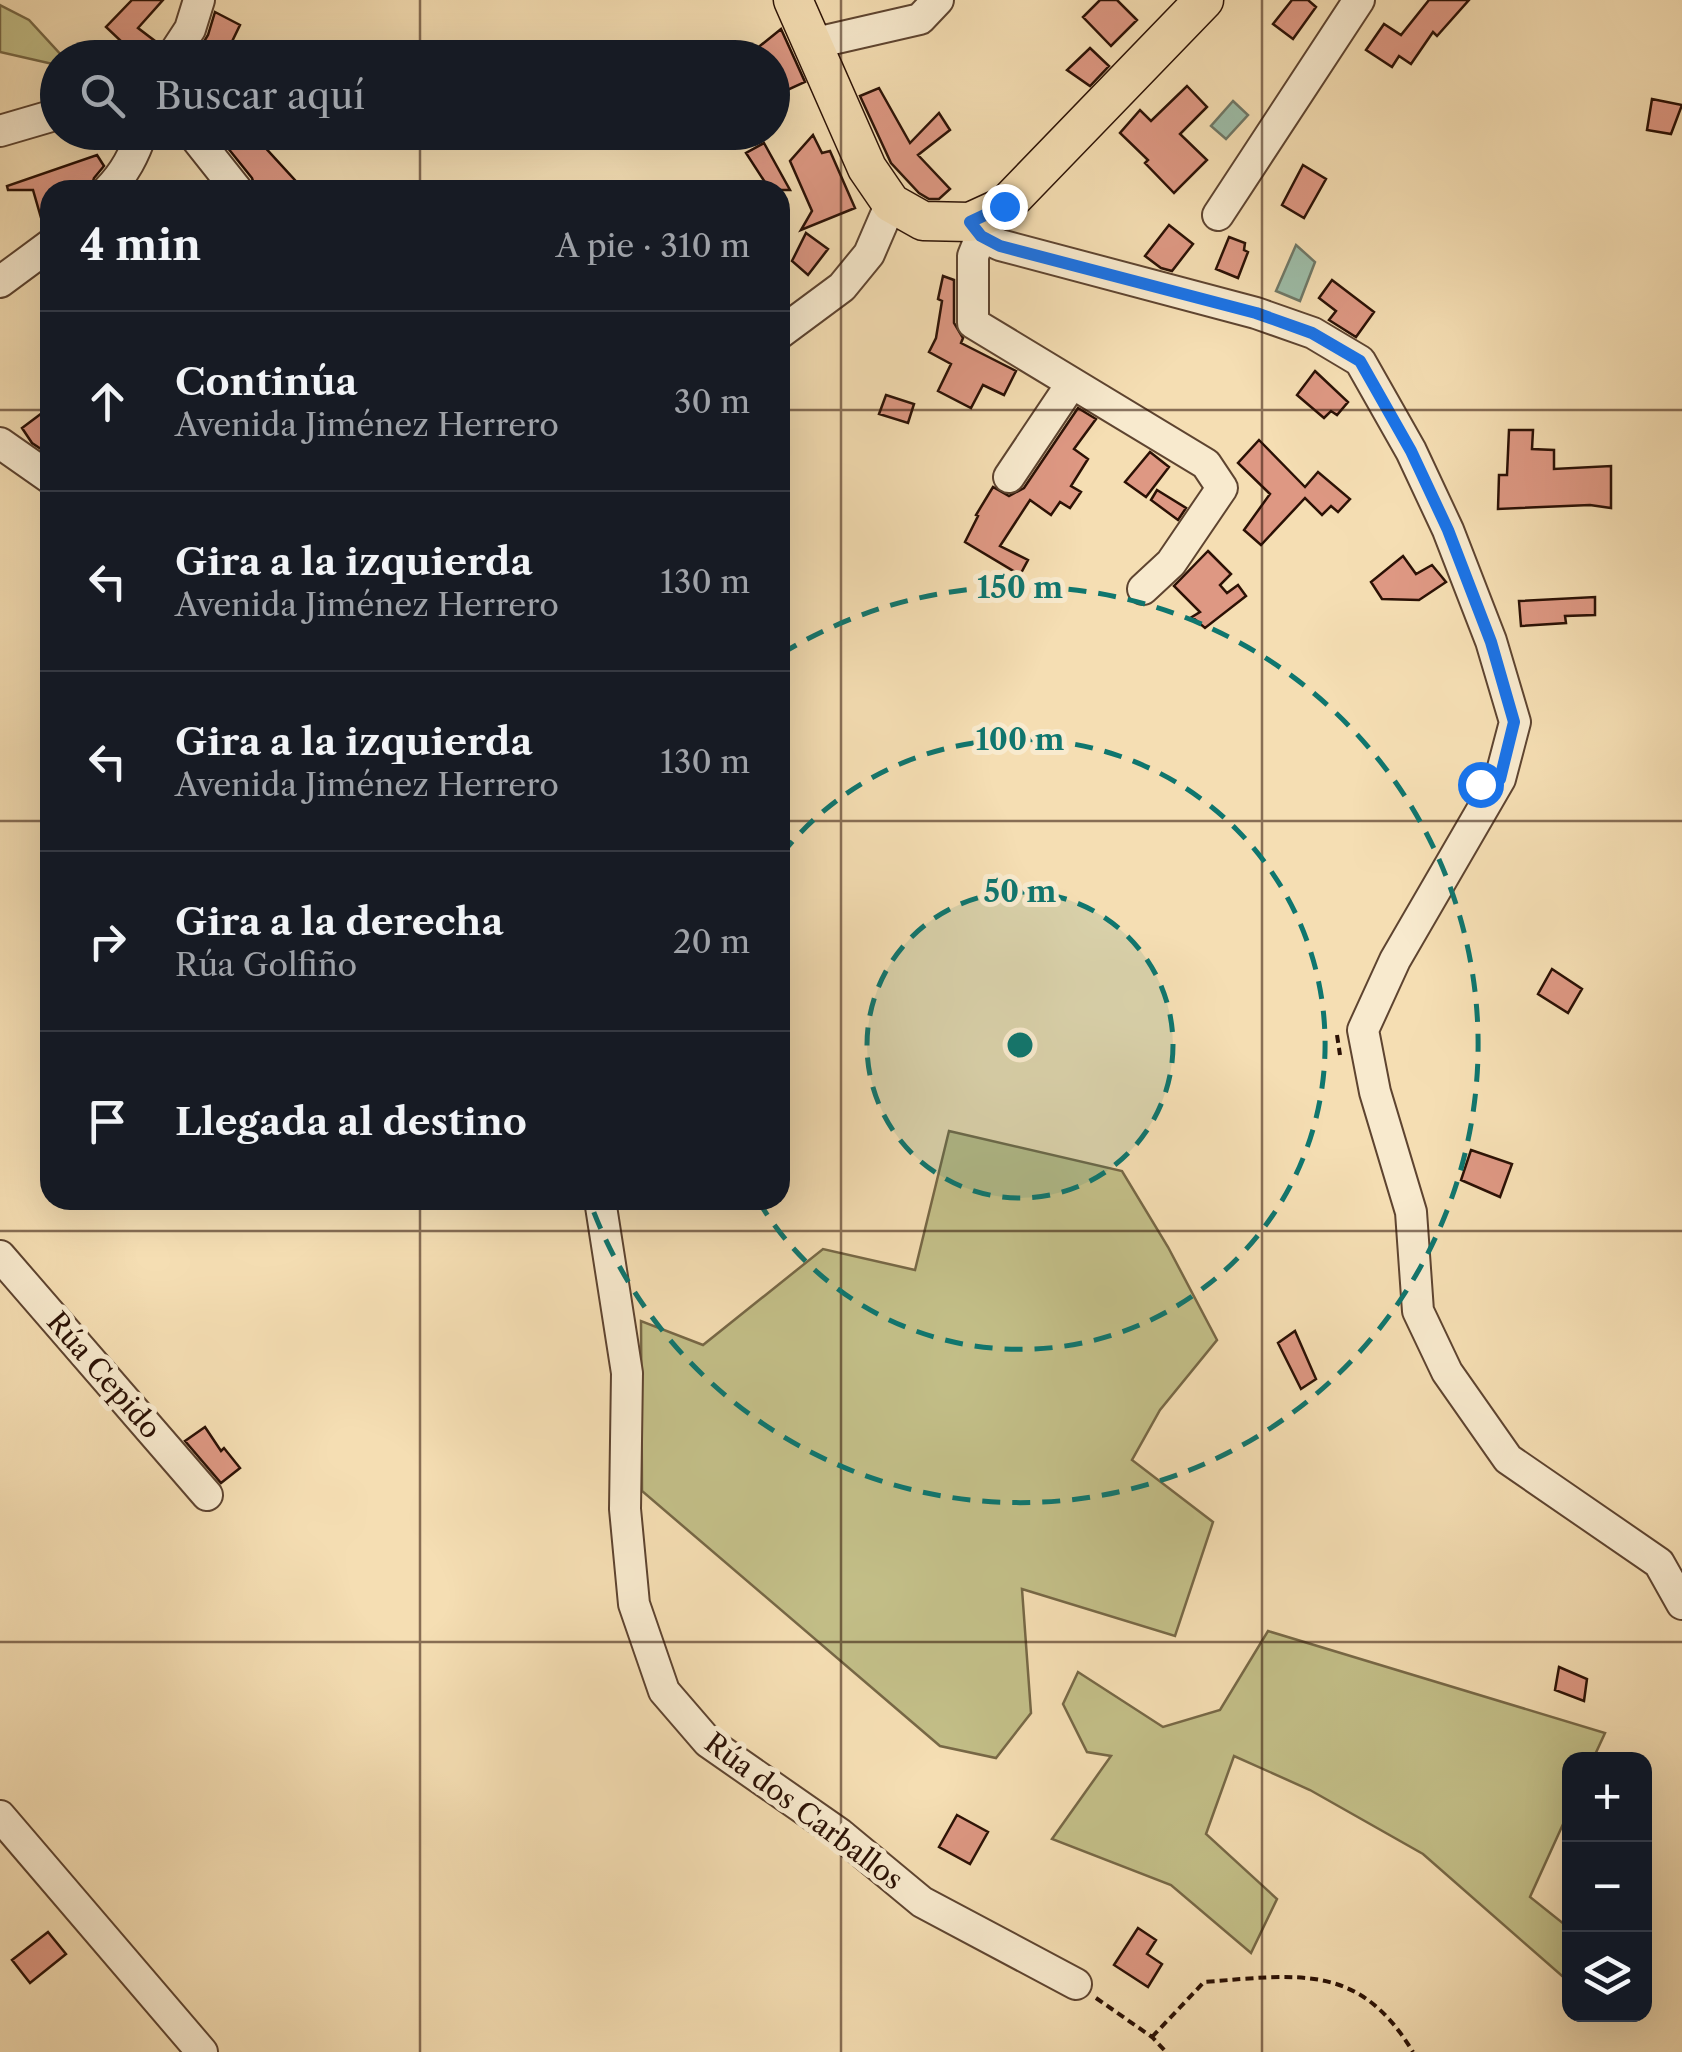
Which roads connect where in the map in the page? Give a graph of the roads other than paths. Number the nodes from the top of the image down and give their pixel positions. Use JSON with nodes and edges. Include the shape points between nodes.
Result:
{"nodes":[{"id":1,"x":198,"y":0,"type":"edge"},
{"id":2,"x":793,"y":0,"type":"edge"},
{"id":3,"x":938,"y":0,"type":"edge"},
{"id":4,"x":1204,"y":0,"type":"edge"},
{"id":5,"x":1359,"y":0,"type":"edge"},
{"id":6,"x":182,"y":40,"type":"edge"},
{"id":7,"x":811,"y":44,"type":"junction"},
{"id":8,"x":40,"y":119,"type":"edge"},
{"id":9,"x":0,"y":131,"type":"edge"},
{"id":10,"x":135,"y":150,"type":"edge"},
{"id":11,"x":205,"y":150,"type":"edge"},
{"id":12,"x":116,"y":180,"type":"edge"},
{"id":13,"x":229,"y":180,"type":"edge"},
{"id":14,"x":892,"y":203,"type":"junction"},
{"id":15,"x":1218,"y":215,"type":"dead end"},
{"id":16,"x":976,"y":229,"type":"junction"},
{"id":17,"x":40,"y":252,"type":"edge"},
{"id":18,"x":0,"y":282,"type":"edge"},
{"id":19,"x":790,"y":325,"type":"edge"},
{"id":20,"x":1072,"y":382,"type":"junction"},
{"id":21,"x":0,"y":443,"type":"edge"},
{"id":22,"x":40,"y":471,"type":"edge"},
{"id":23,"x":1009,"y":477,"type":"dead end"},
{"id":24,"x":1143,"y":589,"type":"dead end"},
{"id":25,"x":602,"y":1210,"type":"edge"},
{"id":26,"x":0,"y":1256,"type":"edge"},
{"id":27,"x":207,"y":1496,"type":"dead end"},
{"id":28,"x":1682,"y":1604,"type":"edge"},
{"id":29,"x":0,"y":1816,"type":"edge"},
{"id":30,"x":1076,"y":1984,"type":"road end"},
{"id":31,"x":202,"y":2052,"type":"edge"}],
"edges":[{"from":1,"to":6,"type":"street"},
{"from":2,"to":7,"type":"main road"},
{"from":3,"to":7,"type":"street","via":[[920,20]]},
{"from":4,"to":16,"type":"main road"},
{"from":5,"to":15,"type":"street"},
{"from":7,"to":14,"type":"main road","via":[[867,168]]},
{"from":8,"to":9,"type":"street"},
{"from":10,"to":12,"type":"street"},
{"from":11,"to":13,"type":"street"},
{"from":14,"to":16,"type":"main road","via":[[923,221]]},
{"from":14,"to":19,"type":"street","via":[[869,254],[842,287]]},
{"from":16,"to":20,"type":"street","via":[[973,323]]},
{"from":16,"to":28,"type":"street","via":[[1000,246],[1312,333],[1360,361],[1411,451],[1491,642],[1514,722],[1500,779],[1404,944],[1363,1030],[1411,1212],[1418,1310],[1447,1372],[1508,1459],[1659,1563]]},
{"from":17,"to":18,"type":"street"},
{"from":20,"to":23,"type":"street"},
{"from":20,"to":24,"type":"street","via":[[1206,464],[1222,488],[1171,564]]},
{"from":21,"to":22,"type":"street"},
{"from":25,"to":30,"type":"street","name":"Rúa dos Carballos","via":[[627,1373],[625,1509],[634,1604],[664,1691],[708,1742],[840,1834],[922,1902]]},
{"from":26,"to":27,"type":"street","name":"Rúa Cepido"},
{"from":29,"to":31,"type":"street"}]}
